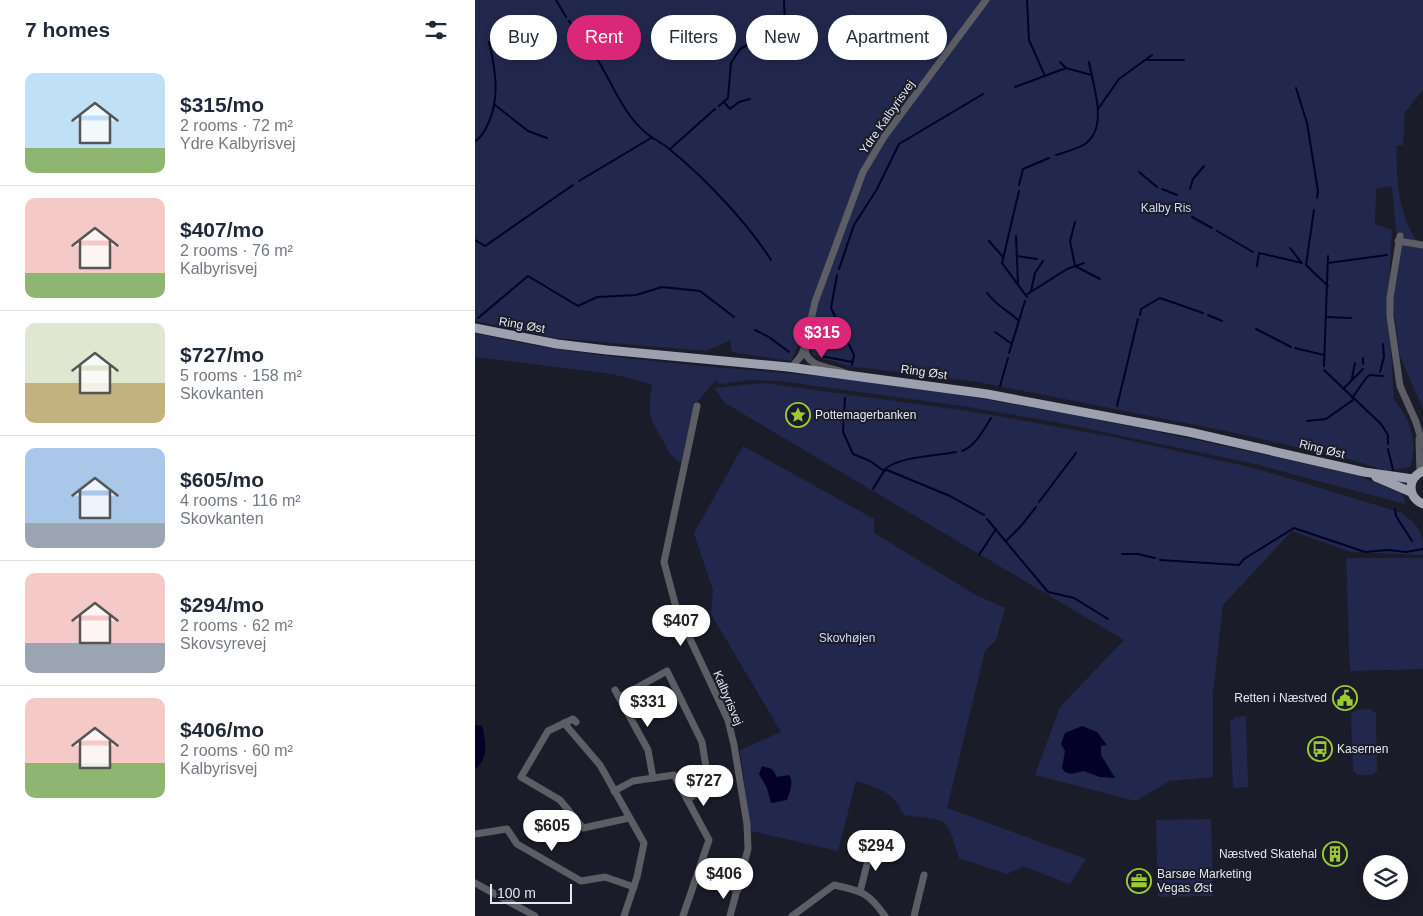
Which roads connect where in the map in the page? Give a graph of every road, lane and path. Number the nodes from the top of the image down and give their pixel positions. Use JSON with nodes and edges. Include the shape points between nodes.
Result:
{"nodes":[{"id":1,"x":986,"y":0,"type":"edge"},
{"id":2,"x":1423,"y":245,"type":"edge"},
{"id":3,"x":475,"y":328,"type":"edge"},
{"id":4,"x":805,"y":346,"type":"junction"},
{"id":5,"x":791,"y":368,"type":"junction"},
{"id":6,"x":849,"y":374,"type":"junction"},
{"id":7,"x":697,"y":406,"type":"dead end"},
{"id":8,"x":1419,"y":434,"type":"junction"},
{"id":9,"x":1423,"y":445,"type":"edge"},
{"id":10,"x":1364,"y":472,"type":"junction"},
{"id":11,"x":1418,"y":474,"type":"edge"},
{"id":12,"x":1411,"y":492,"type":"junction"},
{"id":13,"x":1423,"y":504,"type":"edge"},
{"id":14,"x":615,"y":690,"type":"dead end"},
{"id":15,"x":620,"y":698,"type":"junction"},
{"id":16,"x":576,"y":722,"type":"dead end"},
{"id":17,"x":565,"y":723,"type":"junction"},
{"id":18,"x":653,"y":778,"type":"junction"},
{"id":19,"x":615,"y":791,"type":"junction"},
{"id":20,"x":688,"y":799,"type":"junction"},
{"id":21,"x":629,"y":818,"type":"junction"},
{"id":22,"x":475,"y":834,"type":"edge"},
{"id":23,"x":871,"y":848,"type":"dead end"},
{"id":24,"x":697,"y":876,"type":"junction"},
{"id":25,"x":924,"y":876,"type":"dead end"},
{"id":26,"x":475,"y":883,"type":"edge"},
{"id":27,"x":634,"y":887,"type":"junction"},
{"id":28,"x":738,"y":890,"type":"junction"},
{"id":29,"x":860,"y":892,"type":"junction"},
{"id":30,"x":535,"y":916,"type":"edge"},
{"id":31,"x":624,"y":916,"type":"edge"},
{"id":32,"x":683,"y":916,"type":"edge"},
{"id":33,"x":730,"y":916,"type":"edge"},
{"id":34,"x":792,"y":916,"type":"edge"},
{"id":35,"x":885,"y":916,"type":"edge"},
{"id":36,"x":914,"y":916,"type":"edge"}],
"edges":[{"from":1,"to":4,"type":"street","name":"Ydre Kalbyrisvej","via":[[883,137],[863,172],[815,302]]},
{"from":2,"to":8,"type":"street","via":[[1399,239],[1390,298],[1399,386]]},
{"from":3,"to":5,"type":"main road","name":"Ring Øst","via":[[557,344]]},
{"from":4,"to":5,"type":"street","name":"Ydre Kalbyrisvej"},
{"from":4,"to":6,"type":"street","via":[[810,362]]},
{"from":5,"to":6,"type":"main road","name":"Ring Øst"},
{"from":6,"to":10,"type":"main road","name":"Ring Øst","via":[[987,394],[1189,432]]},
{"from":7,"to":28,"type":"street","name":"Kalbyrisvej","via":[[664,562],[677,610],[728,720],[734,745],[748,834],[746,864]]},
{"from":8,"to":9,"type":"street"},
{"from":8,"to":11,"type":"street"},
{"from":10,"to":11,"type":"main road","name":"Ring Øst"},
{"from":10,"to":12,"type":"main road","name":"Ring Øst"},
{"from":11,"to":12,"type":"main road"},
{"from":12,"to":13,"type":"main road","via":[[1415,500]]},
{"from":14,"to":15,"type":"street"},
{"from":15,"to":18,"type":"street","via":[[648,750]]},
{"from":15,"to":20,"type":"street","via":[[667,670],[702,742],[709,783]]},
{"from":16,"to":17,"type":"street","via":[[573,719]]},
{"from":17,"to":19,"type":"street","via":[[600,765]]},
{"from":17,"to":21,"type":"street","via":[[548,731],[521,777],[560,800],[583,828]]},
{"from":18,"to":19,"type":"street","via":[[633,781]]},
{"from":18,"to":20,"type":"street","via":[[674,775]]},
{"from":19,"to":21,"type":"street"},
{"from":20,"to":24,"type":"street","via":[[709,840]]},
{"from":21,"to":27,"type":"street","via":[[644,843]]},
{"from":22,"to":27,"type":"street","via":[[507,829],[517,844],[581,882],[605,877]]},
{"from":23,"to":29,"type":"street"},
{"from":24,"to":28,"type":"street"},
{"from":24,"to":32,"type":"street"},
{"from":25,"to":36,"type":"street"},
{"from":26,"to":30,"type":"street"},
{"from":27,"to":31,"type":"street"},
{"from":28,"to":33,"type":"street","name":"Kalbyrisvej"},
{"from":29,"to":34,"type":"street","via":[[834,885]]},
{"from":29,"to":35,"type":"street","via":[[871,897]]}]}
